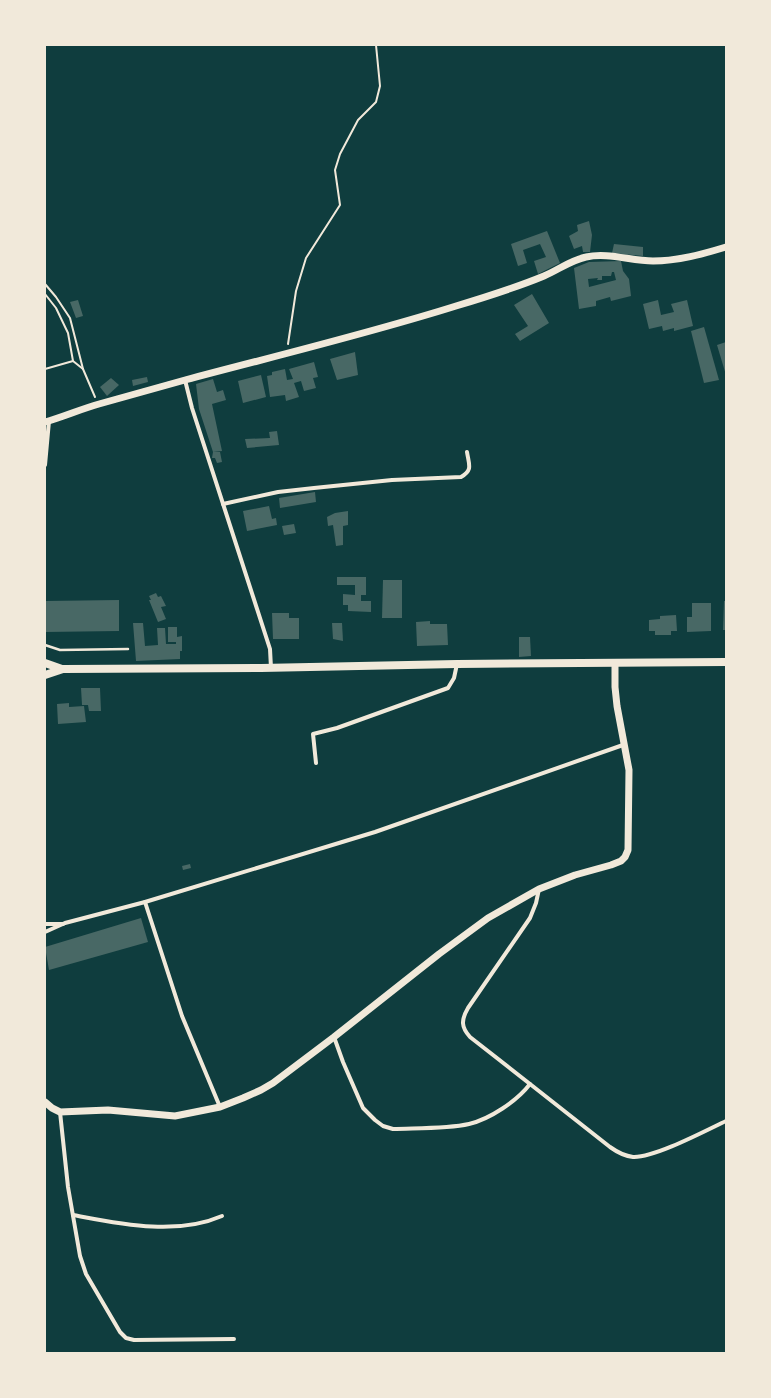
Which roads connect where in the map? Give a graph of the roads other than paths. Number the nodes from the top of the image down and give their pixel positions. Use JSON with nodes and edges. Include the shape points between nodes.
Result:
{"nodes":[{"id":1,"x":726,"y":246,"type":"edge"},
{"id":2,"x":185,"y":380,"type":"junction"},
{"id":3,"x":47,"y":421,"type":"edge"},
{"id":4,"x":467,"y":452,"type":"dead end"},
{"id":5,"x":45,"y":465,"type":"edge"},
{"id":6,"x":223,"y":504,"type":"junction"},
{"id":7,"x":45,"y":645,"type":"edge"},
{"id":8,"x":128,"y":649,"type":"dead end"},
{"id":9,"x":726,"y":662,"type":"edge"},
{"id":10,"x":45,"y":663,"type":"edge"},
{"id":11,"x":457,"y":664,"type":"junction"},
{"id":12,"x":615,"y":664,"type":"junction"},
{"id":13,"x":272,"y":668,"type":"junction"},
{"id":14,"x":63,"y":669,"type":"junction"},
{"id":15,"x":45,"y":675,"type":"edge"},
{"id":16,"x":623,"y":745,"type":"junction"},
{"id":17,"x":316,"y":763,"type":"dead end"},
{"id":18,"x":539,"y":889,"type":"junction"},
{"id":19,"x":146,"y":902,"type":"junction"},
{"id":20,"x":45,"y":924,"type":"edge"},
{"id":21,"x":65,"y":924,"type":"junction"},
{"id":22,"x":45,"y":932,"type":"edge"},
{"id":23,"x":334,"y":1037,"type":"junction"},
{"id":24,"x":530,"y":1084,"type":"junction"},
{"id":25,"x":45,"y":1102,"type":"edge"},
{"id":26,"x":220,"y":1107,"type":"junction"},
{"id":27,"x":60,"y":1112,"type":"junction"},
{"id":28,"x":726,"y":1121,"type":"edge"},
{"id":29,"x":73,"y":1215,"type":"junction"},
{"id":30,"x":222,"y":1216,"type":"dead end"},
{"id":31,"x":234,"y":1339,"type":"dead end"}],
"edges":[{"from":1,"to":2,"type":"street","via":[[698,255],[653,261],[595,255],[585,257],[547,275],[455,307]]},
{"from":2,"to":3,"type":"street"},
{"from":2,"to":6,"type":"street"},
{"from":3,"to":5,"type":"street"},
{"from":4,"to":6,"type":"street","via":[[469,470],[461,477],[392,480],[278,492]]},
{"from":6,"to":13,"type":"street","via":[[270,649]]},
{"from":7,"to":8,"type":"lane","via":[[60,650]]},
{"from":9,"to":12,"type":"main road"},
{"from":10,"to":14,"type":"main road"},
{"from":11,"to":12,"type":"main road"},
{"from":11,"to":13,"type":"main road"},
{"from":11,"to":17,"type":"street","via":[[454,678],[448,688],[337,728],[313,734]]},
{"from":12,"to":16,"type":"street","via":[[615,687]]},
{"from":13,"to":14,"type":"main road"},
{"from":14,"to":15,"type":"main road"},
{"from":16,"to":18,"type":"street","via":[[629,770],[629,841],[625,857],[611,865]]},
{"from":16,"to":19,"type":"street","via":[[375,832]]},
{"from":18,"to":23,"type":"street","via":[[488,918]]},
{"from":18,"to":24,"type":"street","via":[[530,918],[468,1008],[462,1022],[470,1037]]},
{"from":19,"to":21,"type":"street"},
{"from":19,"to":26,"type":"street","via":[[182,1016]]},
{"from":20,"to":21,"type":"street"},
{"from":21,"to":22,"type":"street"},
{"from":23,"to":24,"type":"street","via":[[363,1108],[383,1126],[393,1129],[470,1124],[505,1106],[524,1092]]},
{"from":23,"to":26,"type":"street","via":[[261,1090]]},
{"from":24,"to":28,"type":"street","via":[[610,1147],[632,1157],[658,1152]]},
{"from":25,"to":27,"type":"street"},
{"from":26,"to":27,"type":"street","via":[[175,1116],[108,1110]]},
{"from":27,"to":29,"type":"street"},
{"from":29,"to":30,"type":"street","via":[[151,1226],[193,1224]]},
{"from":29,"to":31,"type":"street","via":[[86,1274],[126,1338]]}]}
